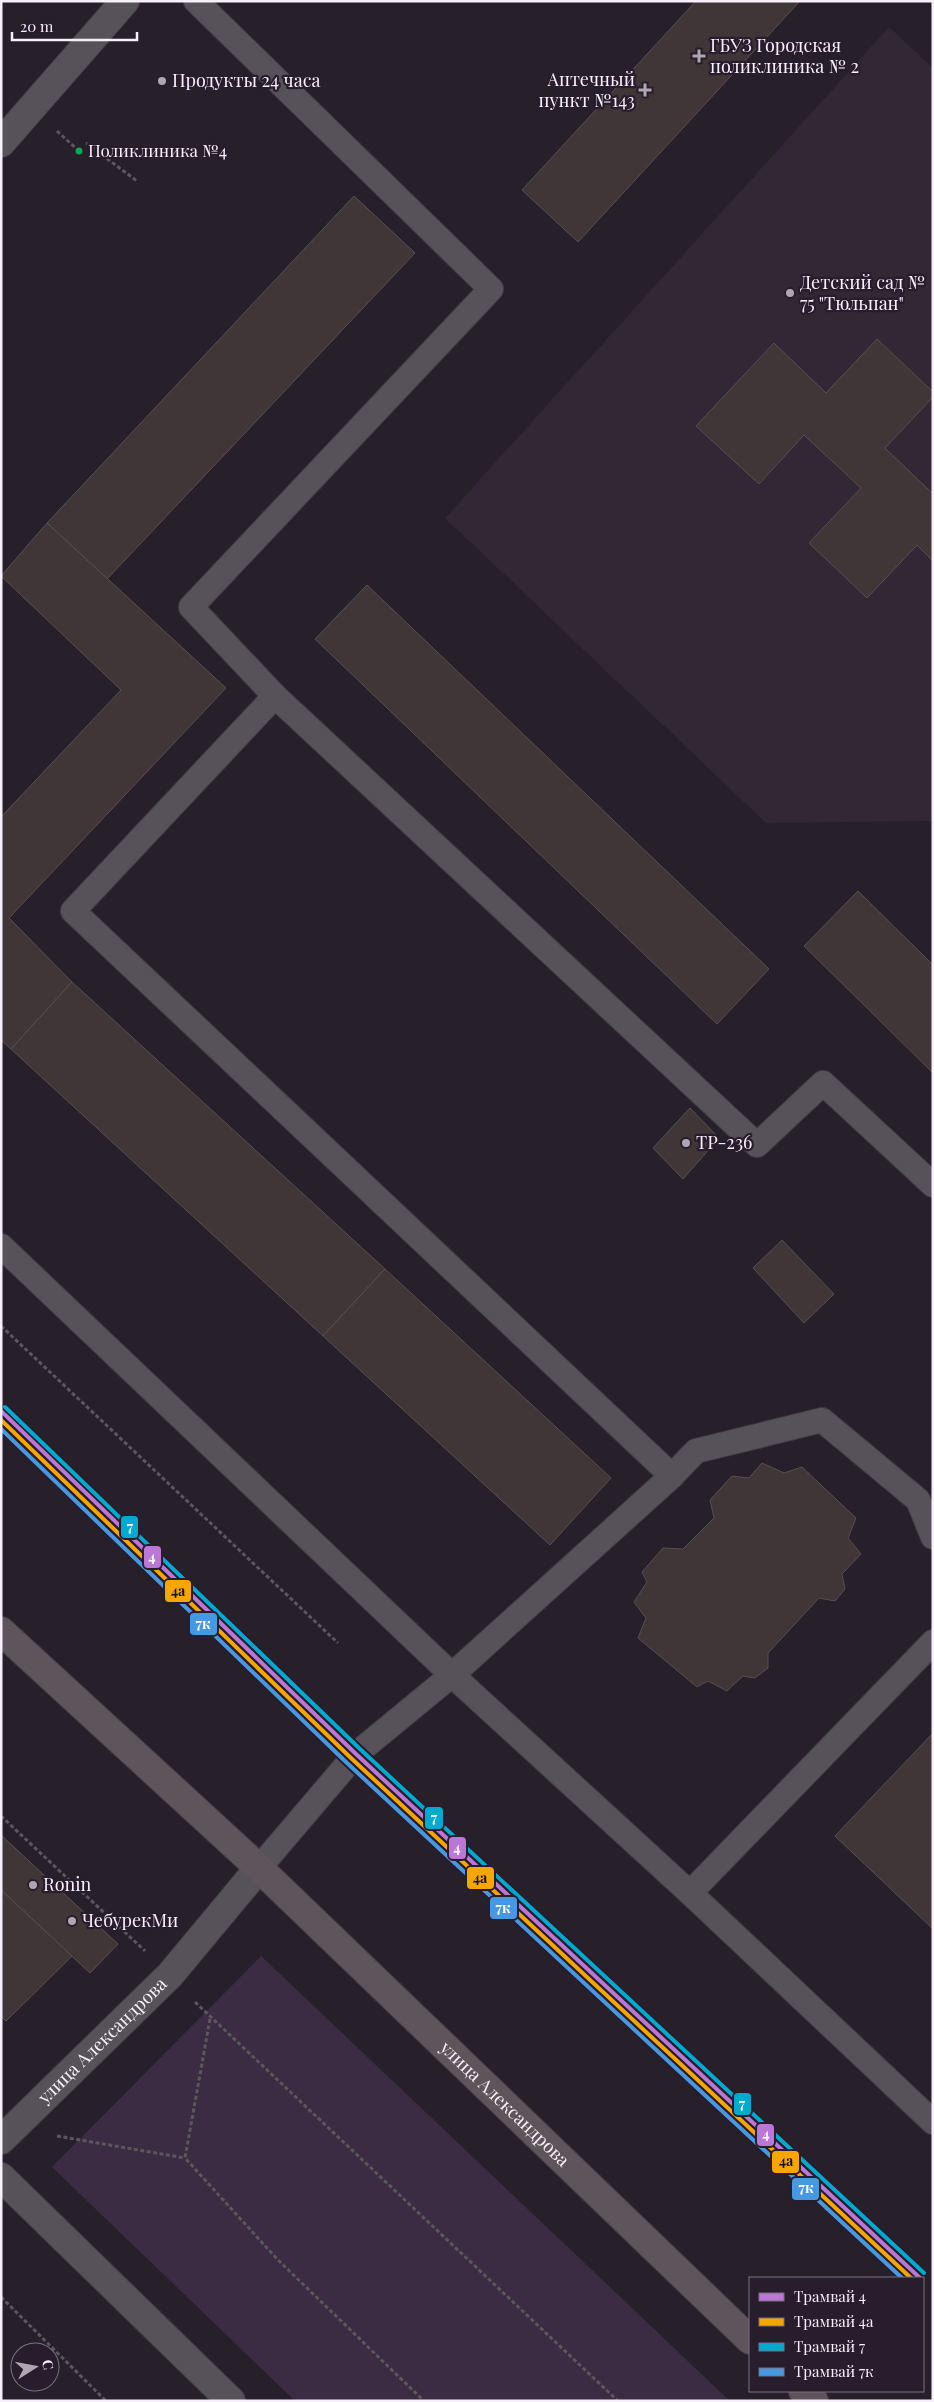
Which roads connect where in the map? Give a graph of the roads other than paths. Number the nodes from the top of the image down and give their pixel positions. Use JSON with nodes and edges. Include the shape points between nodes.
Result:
{"nodes":[{"id":1,"x":124,"y":1,"type":"edge"},
{"id":2,"x":196,"y":1,"type":"edge"},
{"id":3,"x":4,"y":138,"type":"edge"},
{"id":4,"x":275,"y":696,"type":"junction"},
{"id":5,"x":933,"y":1185,"type":"edge"},
{"id":6,"x":1,"y":1246,"type":"edge"},
{"id":7,"x":672,"y":1476,"type":"junction"},
{"id":8,"x":933,"y":1537,"type":"edge"},
{"id":9,"x":1,"y":1631,"type":"edge"},
{"id":10,"x":933,"y":1642,"type":"edge"},
{"id":11,"x":452,"y":1676,"type":"junction"},
{"id":12,"x":259,"y":1868,"type":"junction"},
{"id":13,"x":690,"y":1893,"type":"junction"},
{"id":14,"x":933,"y":2122,"type":"edge"},
{"id":15,"x":1,"y":2140,"type":"edge"},
{"id":16,"x":1,"y":2177,"type":"edge"},
{"id":17,"x":749,"y":2339,"type":"edge"},
{"id":18,"x":804,"y":2392,"type":"edge"},
{"id":19,"x":231,"y":2401,"type":"edge"},
{"id":20,"x":814,"y":2401,"type":"edge"}],
"edges":[{"from":1,"to":3,"type":"street"},
{"from":2,"to":4,"type":"lane","via":[[491,289],[191,607]]},
{"from":4,"to":5,"type":"lane","via":[[757,1144],[824,1083]]},
{"from":4,"to":7,"type":"lane","via":[[73,911]]},
{"from":6,"to":11,"type":"lane"},
{"from":7,"to":8,"type":"lane","via":[[696,1451],[822,1420],[918,1500]]},
{"from":7,"to":11,"type":"lane"},
{"from":9,"to":12,"type":"main road","name":"улица Александрова"},
{"from":10,"to":13,"type":"lane"},
{"from":11,"to":12,"type":"lane","via":[[356,1754]]},
{"from":11,"to":13,"type":"lane"},
{"from":12,"to":15,"type":"street","name":"улица Александрова","via":[[170,1975]]},
{"from":12,"to":17,"type":"main road","name":"улица Александрова"},
{"from":13,"to":14,"type":"lane"},
{"from":16,"to":19,"type":"street"},
{"from":18,"to":20,"type":"main road"}]}
